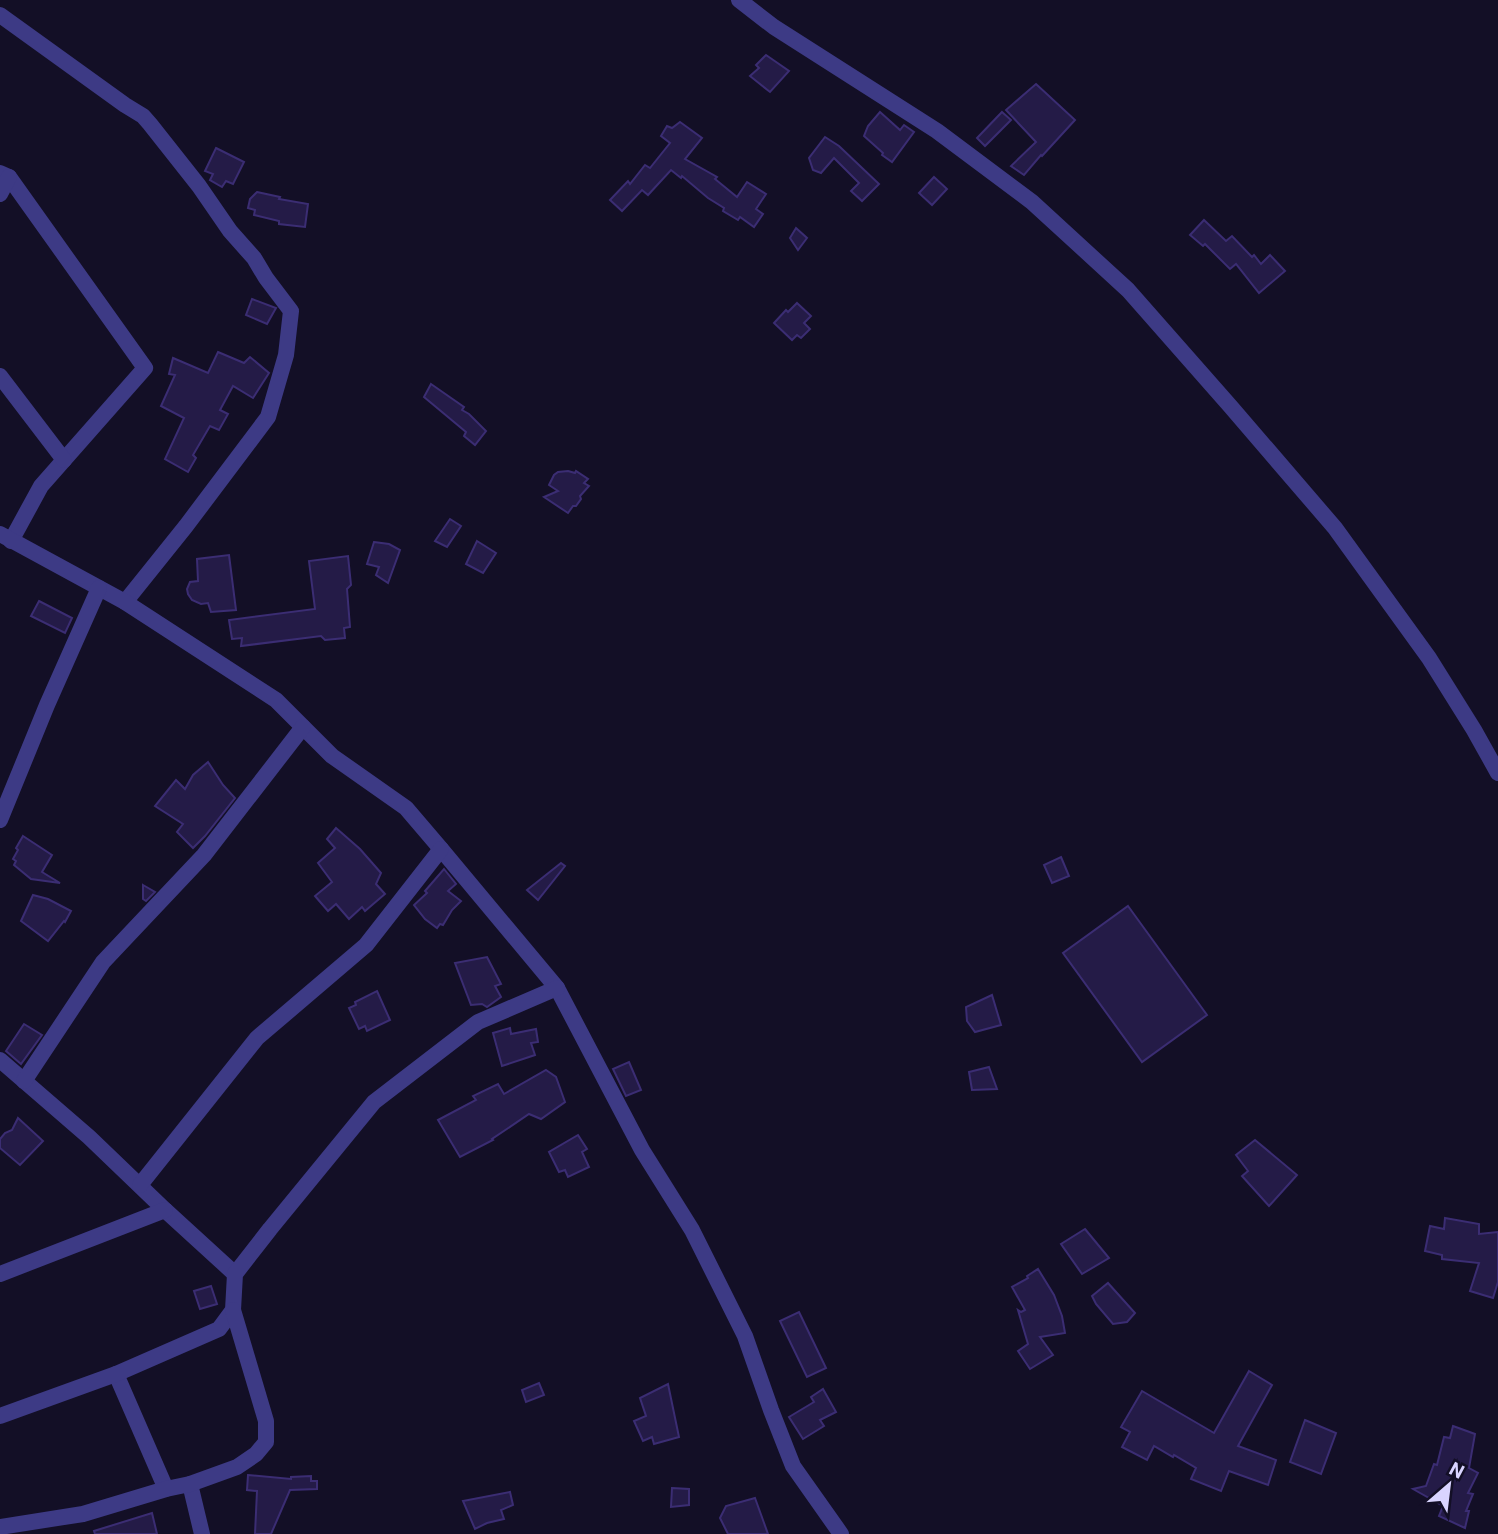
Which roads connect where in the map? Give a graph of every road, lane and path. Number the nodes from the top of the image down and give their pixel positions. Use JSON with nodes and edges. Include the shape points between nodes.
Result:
{"nodes":[{"id":1,"x":9,"y":0,"type":"edge"},
{"id":2,"x":739,"y":0,"type":"edge"},
{"id":3,"x":1,"y":16,"type":"edge"},
{"id":4,"x":4,"y":175,"type":"edge"},
{"id":5,"x":0,"y":194,"type":"edge"},
{"id":6,"x":0,"y":376,"type":"edge"},
{"id":7,"x":64,"y":460,"type":"junction"},
{"id":8,"x":6,"y":538,"type":"edge"},
{"id":9,"x":99,"y":588,"type":"junction"},
{"id":10,"x":125,"y":602,"type":"junction"},
{"id":11,"x":303,"y":727,"type":"junction"},
{"id":12,"x":1498,"y":773,"type":"edge"},
{"id":13,"x":0,"y":820,"type":"edge"},
{"id":14,"x":441,"y":849,"type":"junction"},
{"id":15,"x":557,"y":988,"type":"junction"},
{"id":16,"x":0,"y":1060,"type":"edge"},
{"id":17,"x":24,"y":1081,"type":"junction"},
{"id":18,"x":140,"y":1185,"type":"junction"},
{"id":19,"x":165,"y":1210,"type":"junction"},
{"id":20,"x":0,"y":1274,"type":"edge"},
{"id":21,"x":235,"y":1274,"type":"junction"},
{"id":22,"x":233,"y":1310,"type":"junction"},
{"id":23,"x":116,"y":1374,"type":"junction"},
{"id":24,"x":0,"y":1416,"type":"edge"},
{"id":25,"x":190,"y":1483,"type":"junction"},
{"id":26,"x":166,"y":1489,"type":"junction"},
{"id":27,"x":0,"y":1527,"type":"edge"},
{"id":28,"x":202,"y":1534,"type":"edge"},
{"id":29,"x":841,"y":1534,"type":"edge"}],
"edges":[{"from":1,"to":3,"type":"street"},
{"from":2,"to":12,"type":"street","via":[[947,139],[1032,202],[1128,290],[1335,528],[1429,658]]},
{"from":3,"to":10,"type":"street","via":[[143,116],[291,311],[286,355],[268,417]]},
{"from":4,"to":5,"type":"street"},
{"from":4,"to":7,"type":"street","via":[[145,368]]},
{"from":6,"to":7,"type":"street"},
{"from":7,"to":8,"type":"street"},
{"from":8,"to":9,"type":"street"},
{"from":9,"to":10,"type":"street"},
{"from":9,"to":13,"type":"street"},
{"from":10,"to":11,"type":"street","via":[[276,701]]},
{"from":11,"to":14,"type":"street","via":[[332,756],[407,808]]},
{"from":11,"to":17,"type":"street","via":[[204,855],[103,962]]},
{"from":14,"to":15,"type":"street"},
{"from":14,"to":18,"type":"street","via":[[366,945],[257,1038]]},
{"from":15,"to":21,"type":"street","via":[[478,1022],[374,1102]]},
{"from":15,"to":29,"type":"street","via":[[642,1150],[692,1230],[745,1336],[793,1466]]},
{"from":16,"to":17,"type":"street"},
{"from":17,"to":18,"type":"street"},
{"from":18,"to":19,"type":"street"},
{"from":19,"to":20,"type":"street"},
{"from":19,"to":21,"type":"street"},
{"from":21,"to":22,"type":"street"},
{"from":22,"to":23,"type":"street","via":[[219,1329]]},
{"from":22,"to":25,"type":"street","via":[[266,1421],[266,1442],[237,1467]]},
{"from":23,"to":24,"type":"street"},
{"from":23,"to":26,"type":"street"},
{"from":25,"to":26,"type":"street"},
{"from":25,"to":28,"type":"street"},
{"from":26,"to":27,"type":"street","via":[[83,1514]]}]}
